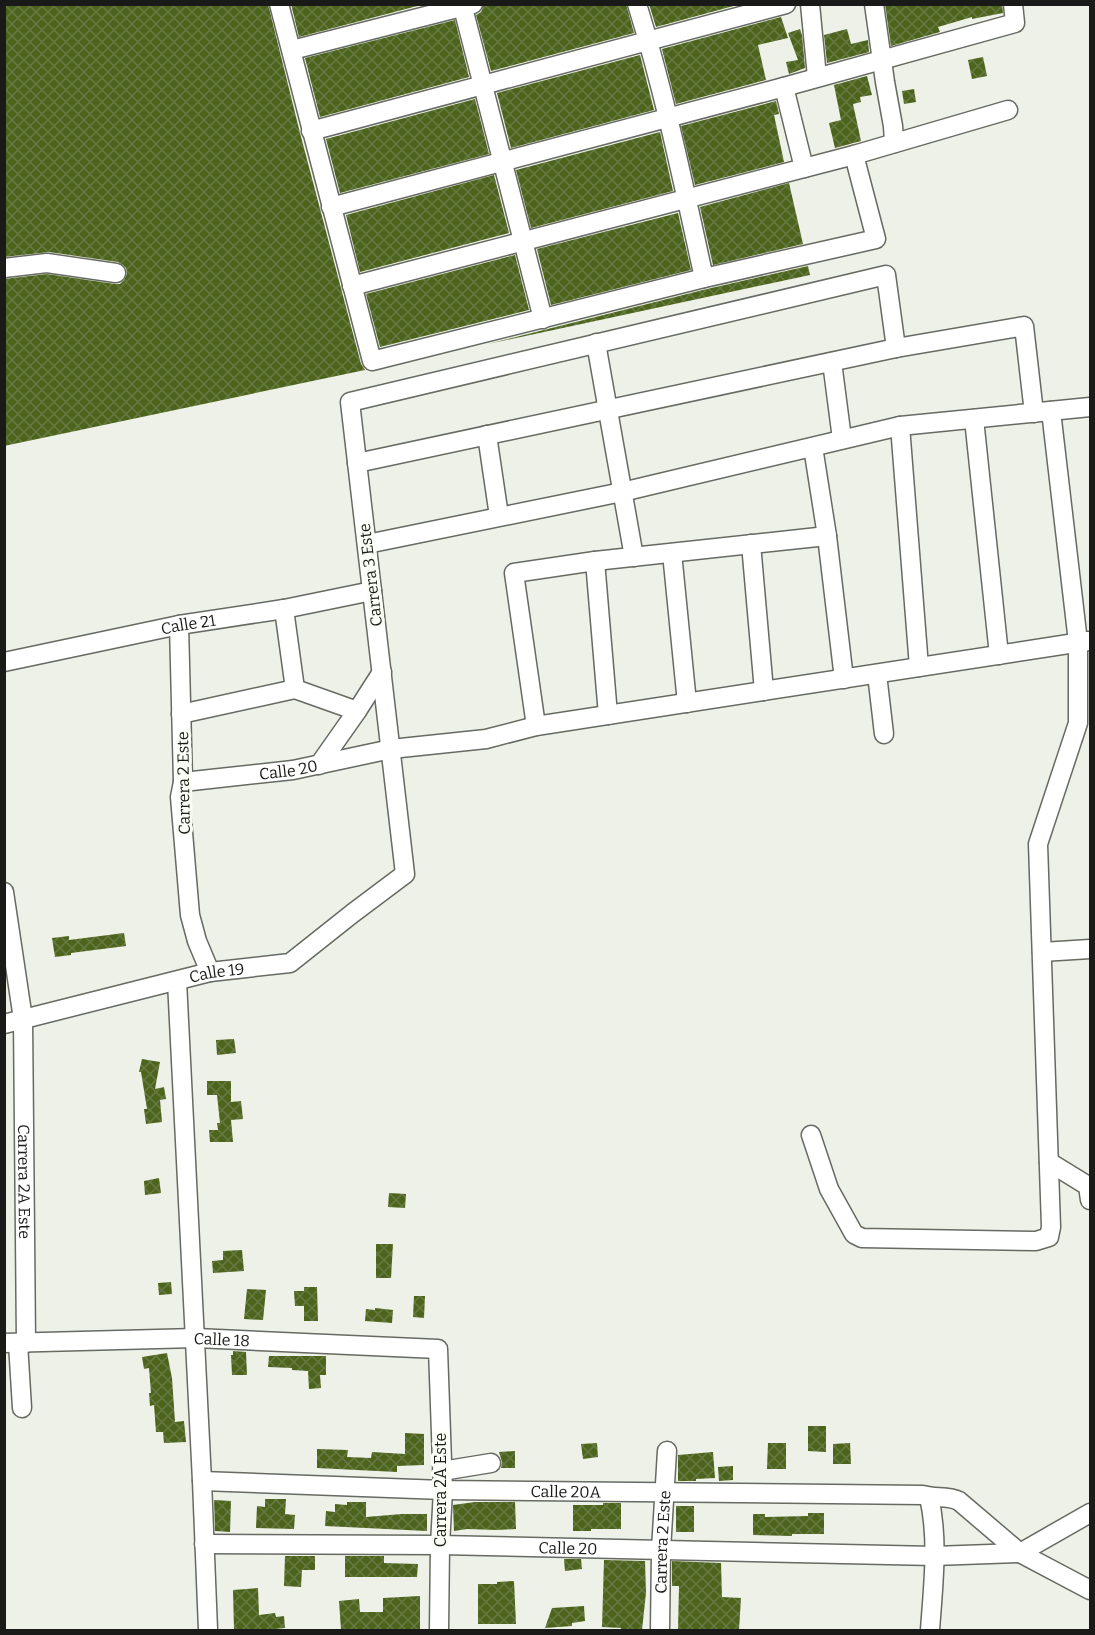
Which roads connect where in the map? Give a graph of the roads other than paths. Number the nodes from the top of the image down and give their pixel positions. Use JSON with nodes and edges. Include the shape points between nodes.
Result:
{"nodes":[{"id":1,"x":279,"y":4,"type":"edge"},
{"id":2,"x":637,"y":4,"type":"edge"},
{"id":3,"x":786,"y":4,"type":"edge"},
{"id":4,"x":810,"y":4,"type":"edge"},
{"id":5,"x":874,"y":4,"type":"edge"},
{"id":6,"x":1013,"y":4,"type":"edge"},
{"id":7,"x":466,"y":5,"type":"edge"},
{"id":8,"x":753,"y":9,"type":"edge"},
{"id":9,"x":649,"y":41,"type":"junction"},
{"id":10,"x":292,"y":50,"type":"junction"},
{"id":11,"x":882,"y":59,"type":"junction"},
{"id":12,"x":817,"y":77,"type":"junction"},
{"id":13,"x":483,"y":85,"type":"junction"},
{"id":14,"x":783,"y":87,"type":"junction"},
{"id":15,"x":1008,"y":110,"type":"dead end"},
{"id":16,"x":668,"y":118,"type":"junction"},
{"id":17,"x":311,"y":130,"type":"junction"},
{"id":18,"x":894,"y":143,"type":"junction"},
{"id":19,"x":854,"y":155,"type":"junction"},
{"id":20,"x":502,"y":161,"type":"junction"},
{"id":21,"x":804,"y":168,"type":"junction"},
{"id":22,"x":686,"y":198,"type":"junction"},
{"id":23,"x":331,"y":207,"type":"junction"},
{"id":24,"x":523,"y":241,"type":"junction"},
{"id":25,"x":4,"y":268,"type":"edge"},
{"id":26,"x":116,"y":273,"type":"dead end"},
{"id":27,"x":704,"y":278,"type":"junction"},
{"id":28,"x":352,"y":286,"type":"junction"},
{"id":29,"x":543,"y":319,"type":"junction"},
{"id":30,"x":596,"y":343,"type":"junction"},
{"id":31,"x":896,"y":348,"type":"junction"},
{"id":32,"x":832,"y":362,"type":"junction"},
{"id":33,"x":1090,"y":408,"type":"edge"},
{"id":34,"x":608,"y":409,"type":"junction"},
{"id":35,"x":1043,"y":412,"type":"junction"},
{"id":36,"x":974,"y":419,"type":"junction"},
{"id":37,"x":900,"y":426,"type":"junction"},
{"id":38,"x":487,"y":435,"type":"junction"},
{"id":39,"x":842,"y":439,"type":"junction"},
{"id":40,"x":813,"y":447,"type":"junction"},
{"id":41,"x":357,"y":463,"type":"junction"},
{"id":42,"x":622,"y":492,"type":"junction"},
{"id":43,"x":499,"y":516,"type":"junction"},
{"id":44,"x":827,"y":536,"type":"junction"},
{"id":45,"x":367,"y":544,"type":"junction"},
{"id":46,"x":751,"y":544,"type":"junction"},
{"id":47,"x":672,"y":553,"type":"junction"},
{"id":48,"x":633,"y":557,"type":"junction"},
{"id":49,"x":595,"y":561,"type":"junction"},
{"id":50,"x":372,"y":591,"type":"junction"},
{"id":51,"x":284,"y":609,"type":"junction"},
{"id":52,"x":179,"y":625,"type":"junction"},
{"id":53,"x":1084,"y":641,"type":"edge"},
{"id":54,"x":999,"y":655,"type":"junction"},
{"id":55,"x":4,"y":662,"type":"edge"},
{"id":56,"x":919,"y":667,"type":"junction"},
{"id":57,"x":382,"y":672,"type":"junction"},
{"id":58,"x":877,"y":674,"type":"junction"},
{"id":59,"x":844,"y":679,"type":"junction"},
{"id":60,"x":295,"y":689,"type":"junction"},
{"id":61,"x":764,"y":691,"type":"junction"},
{"id":62,"x":687,"y":703,"type":"junction"},
{"id":63,"x":357,"y":711,"type":"junction"},
{"id":64,"x":181,"y":714,"type":"junction"},
{"id":65,"x":608,"y":715,"type":"junction"},
{"id":66,"x":536,"y":726,"type":"junction"},
{"id":67,"x":884,"y":734,"type":"dead end"},
{"id":68,"x":391,"y":748,"type":"junction"},
{"id":69,"x":319,"y":765,"type":"junction"},
{"id":70,"x":183,"y":782,"type":"junction"},
{"id":71,"x":405,"y":874,"type":"joint"},
{"id":72,"x":4,"y":892,"type":"edge"},
{"id":73,"x":1090,"y":950,"type":"edge"},
{"id":74,"x":1042,"y":952,"type":"junction"},
{"id":75,"x":210,"y":972,"type":"junction"},
{"id":76,"x":177,"y":981,"type":"junction"},
{"id":77,"x":23,"y":1019,"type":"junction"},
{"id":78,"x":4,"y":1024,"type":"edge"},
{"id":79,"x":811,"y":1135,"type":"dead end"},
{"id":80,"x":1049,"y":1162,"type":"junction"},
{"id":81,"x":1090,"y":1200,"type":"edge"},
{"id":82,"x":196,"y":1338,"type":"junction"},
{"id":83,"x":16,"y":1343,"type":"edge"},
{"id":84,"x":438,"y":1350,"type":"joint"},
{"id":85,"x":22,"y":1408,"type":"dead end"},
{"id":86,"x":667,"y":1451,"type":"dead end"},
{"id":87,"x":491,"y":1463,"type":"dead end"},
{"id":88,"x":442,"y":1471,"type":"junction"},
{"id":89,"x":202,"y":1481,"type":"junction"},
{"id":90,"x":443,"y":1490,"type":"junction"},
{"id":91,"x":664,"y":1492,"type":"junction"},
{"id":92,"x":929,"y":1497,"type":"junction"},
{"id":93,"x":1090,"y":1514,"type":"edge"},
{"id":94,"x":204,"y":1544,"type":"junction"},
{"id":95,"x":440,"y":1545,"type":"junction"},
{"id":96,"x":661,"y":1550,"type":"junction"},
{"id":97,"x":1020,"y":1553,"type":"junction"},
{"id":98,"x":934,"y":1556,"type":"junction"},
{"id":99,"x":1090,"y":1590,"type":"edge"},
{"id":100,"x":208,"y":1630,"type":"edge"},
{"id":101,"x":440,"y":1630,"type":"edge"},
{"id":102,"x":660,"y":1630,"type":"edge"},
{"id":103,"x":930,"y":1630,"type":"edge"}],
"edges":[{"from":1,"to":10,"type":"street"},
{"from":2,"to":9,"type":"street"},
{"from":3,"to":8,"type":"street"},
{"from":4,"to":12,"type":"street"},
{"from":5,"to":11,"type":"street"},
{"from":6,"to":11,"type":"street","via":[[1015,23]]},
{"from":7,"to":10,"type":"street"},
{"from":7,"to":13,"type":"street"},
{"from":8,"to":9,"type":"street"},
{"from":9,"to":13,"type":"street"},
{"from":9,"to":16,"type":"street"},
{"from":10,"to":17,"type":"street"},
{"from":11,"to":12,"type":"street"},
{"from":11,"to":18,"type":"street"},
{"from":12,"to":14,"type":"street"},
{"from":13,"to":17,"type":"street"},
{"from":13,"to":20,"type":"street"},
{"from":14,"to":16,"type":"street"},
{"from":14,"to":21,"type":"street"},
{"from":15,"to":18,"type":"street"},
{"from":16,"to":20,"type":"street"},
{"from":16,"to":22,"type":"street"},
{"from":17,"to":23,"type":"street"},
{"from":18,"to":19,"type":"street"},
{"from":19,"to":21,"type":"street"},
{"from":19,"to":27,"type":"street","via":[[876,239]]},
{"from":20,"to":23,"type":"street"},
{"from":20,"to":24,"type":"street"},
{"from":21,"to":22,"type":"street"},
{"from":22,"to":24,"type":"street"},
{"from":22,"to":27,"type":"street"},
{"from":23,"to":28,"type":"street"},
{"from":24,"to":28,"type":"street"},
{"from":24,"to":29,"type":"street"},
{"from":25,"to":26,"type":"street","via":[[47,263]]},
{"from":27,"to":29,"type":"street"},
{"from":28,"to":29,"type":"street","via":[[372,361]]},
{"from":30,"to":31,"type":"street","via":[[886,275]]},
{"from":30,"to":34,"type":"street"},
{"from":30,"to":41,"type":"street","name":"Carrera 3 Este","via":[[350,402]]},
{"from":31,"to":32,"type":"street"},
{"from":31,"to":35,"type":"street","via":[[1024,326]]},
{"from":32,"to":34,"type":"street"},
{"from":32,"to":39,"type":"street"},
{"from":33,"to":35,"type":"street"},
{"from":34,"to":38,"type":"street"},
{"from":34,"to":42,"type":"street"},
{"from":35,"to":36,"type":"street"},
{"from":35,"to":53,"type":"street"},
{"from":36,"to":37,"type":"street"},
{"from":36,"to":54,"type":"street"},
{"from":37,"to":39,"type":"street"},
{"from":37,"to":56,"type":"street"},
{"from":38,"to":41,"type":"street"},
{"from":38,"to":43,"type":"street"},
{"from":39,"to":40,"type":"street"},
{"from":40,"to":42,"type":"street"},
{"from":40,"to":44,"type":"street"},
{"from":41,"to":45,"type":"street","name":"Carrera 3 Este"},
{"from":42,"to":43,"type":"street"},
{"from":42,"to":48,"type":"street"},
{"from":43,"to":45,"type":"street"},
{"from":44,"to":46,"type":"street"},
{"from":44,"to":59,"type":"street"},
{"from":45,"to":50,"type":"street","name":"Carrera 3 Este"},
{"from":46,"to":47,"type":"street"},
{"from":46,"to":61,"type":"street"},
{"from":47,"to":48,"type":"street"},
{"from":47,"to":62,"type":"street"},
{"from":48,"to":49,"type":"street"},
{"from":49,"to":65,"type":"street"},
{"from":49,"to":66,"type":"street","via":[[514,573]]},
{"from":50,"to":51,"type":"street","name":"Calle 21"},
{"from":50,"to":57,"type":"street","name":"Carrera 3 Este"},
{"from":51,"to":52,"type":"street","name":"Calle 21"},
{"from":51,"to":60,"type":"street"},
{"from":52,"to":55,"type":"street","name":"Calle 21"},
{"from":52,"to":64,"type":"street","name":"Carrera 2 Este"},
{"from":53,"to":54,"type":"street","name":"Calle 20"},
{"from":53,"to":74,"type":"street","via":[[1078,723],[1038,844]]},
{"from":54,"to":56,"type":"street","name":"Calle 20"},
{"from":56,"to":58,"type":"street","name":"Calle 20"},
{"from":57,"to":63,"type":"street"},
{"from":57,"to":68,"type":"street","name":"Carrera 3 Este"},
{"from":58,"to":59,"type":"street","name":"Calle 20"},
{"from":58,"to":67,"type":"street"},
{"from":59,"to":61,"type":"street","name":"Calle 20"},
{"from":60,"to":63,"type":"street"},
{"from":60,"to":64,"type":"street"},
{"from":61,"to":62,"type":"street","name":"Calle 20"},
{"from":62,"to":65,"type":"street","name":"Calle 20"},
{"from":63,"to":69,"type":"street"},
{"from":64,"to":70,"type":"street","name":"Carrera 2 Este"},
{"from":65,"to":66,"type":"street","name":"Calle 20"},
{"from":66,"to":68,"type":"street","name":"Calle 20","via":[[486,739]]},
{"from":68,"to":69,"type":"street","name":"Calle 20"},
{"from":68,"to":71,"type":"street","name":"Carrera 3 Este"},
{"from":69,"to":70,"type":"street","name":"Calle 20"},
{"from":70,"to":75,"type":"street","name":"Carrera 2 Este","via":[[180,796],[190,915]]},
{"from":71,"to":75,"type":"street","name":"Calle 19","via":[[290,963]]},
{"from":72,"to":77,"type":"street","name":"Carrera 2A Este"},
{"from":73,"to":74,"type":"street"},
{"from":74,"to":80,"type":"street"},
{"from":75,"to":76,"type":"street","name":"Calle 19"},
{"from":76,"to":77,"type":"street","name":"Calle 19"},
{"from":76,"to":82,"type":"street"},
{"from":77,"to":78,"type":"street","name":"Calle 19"},
{"from":77,"to":83,"type":"street","name":"Carrera 2A Este"},
{"from":79,"to":80,"type":"street","via":[[829,1189],[854,1234],[862,1238],[1036,1241],[1049,1238]]},
{"from":80,"to":81,"type":"street","via":[[1088,1186]]},
{"from":82,"to":83,"type":"street","name":"Calle 18"},
{"from":82,"to":84,"type":"street","name":"Calle 18"},
{"from":82,"to":89,"type":"street"},
{"from":83,"to":85,"type":"street","name":"Carrera 2A Este"},
{"from":84,"to":88,"type":"street","name":"Carrera 2A Este"},
{"from":86,"to":91,"type":"street","name":"Carrera 2 Este"},
{"from":87,"to":88,"type":"street"},
{"from":88,"to":90,"type":"street","name":"Carrera 2A Este"},
{"from":89,"to":90,"type":"street","name":"Calle 20A"},
{"from":89,"to":94,"type":"street"},
{"from":90,"to":91,"type":"street","name":"Calle 20A"},
{"from":90,"to":95,"type":"street","name":"Carrera 2A Este"},
{"from":91,"to":92,"type":"street","name":"Calle 20A"},
{"from":91,"to":96,"type":"street","name":"Carrera 2 Este"},
{"from":92,"to":97,"type":"street","name":"Calle 20A","via":[[959,1501]]},
{"from":92,"to":98,"type":"street"},
{"from":93,"to":97,"type":"street"},
{"from":94,"to":95,"type":"street","name":"Calle 20"},
{"from":94,"to":100,"type":"street"},
{"from":95,"to":96,"type":"street","name":"Calle 20"},
{"from":95,"to":101,"type":"street","name":"Carrera 2A Este"},
{"from":96,"to":98,"type":"street","name":"Calle 20"},
{"from":96,"to":102,"type":"street","name":"Carrera 2 Este"},
{"from":97,"to":98,"type":"street","name":"Calle 20"},
{"from":97,"to":99,"type":"street","name":"Calle 20A"},
{"from":98,"to":103,"type":"street"}]}
